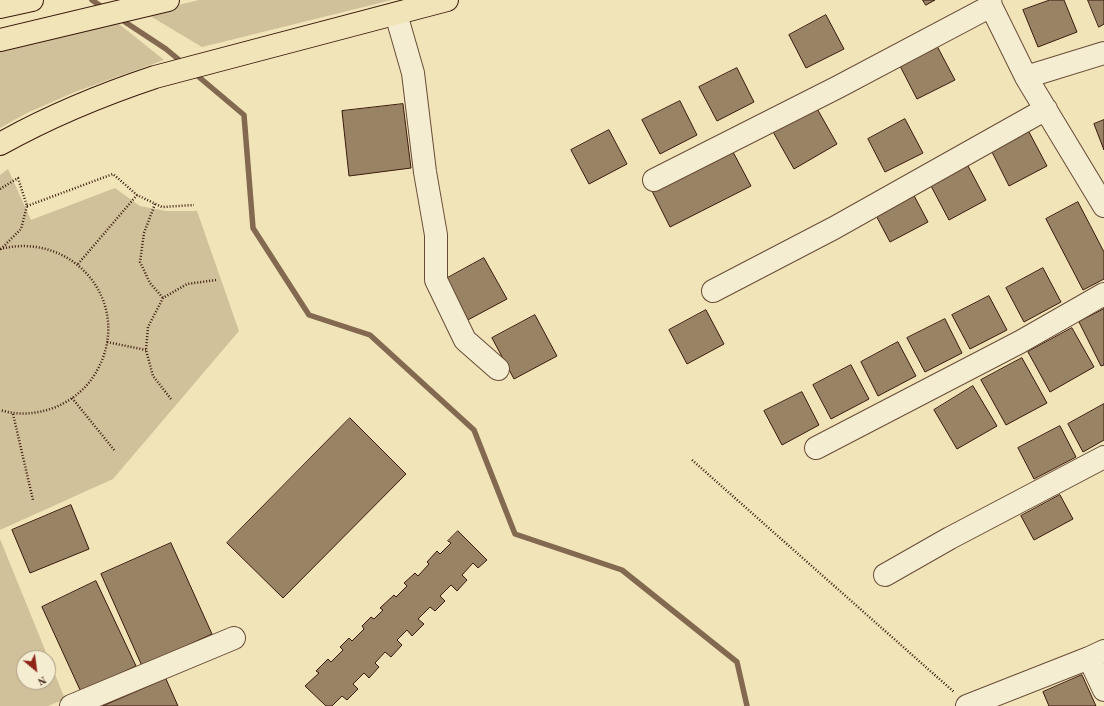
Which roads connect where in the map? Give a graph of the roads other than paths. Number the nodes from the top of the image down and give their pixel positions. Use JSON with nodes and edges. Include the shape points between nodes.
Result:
{"nodes":[{"id":1,"x":32,"y":0,"type":"edge"},
{"id":2,"x":447,"y":0,"type":"edge"},
{"id":3,"x":158,"y":3,"type":"edge"},
{"id":4,"x":991,"y":3,"type":"edge"},
{"id":5,"x":0,"y":7,"type":"edge"},
{"id":6,"x":396,"y":14,"type":"junction"},
{"id":7,"x":0,"y":40,"type":"edge"},
{"id":8,"x":1104,"y":53,"type":"edge"},
{"id":9,"x":1026,"y":77,"type":"junction"},
{"id":10,"x":1046,"y":109,"type":"junction"},
{"id":11,"x":0,"y":144,"type":"edge"},
{"id":12,"x":654,"y":180,"type":"dead end"},
{"id":13,"x":1104,"y":206,"type":"edge"},
{"id":14,"x":713,"y":291,"type":"dead end"},
{"id":15,"x":1104,"y":294,"type":"edge"},
{"id":16,"x":498,"y":369,"type":"dead end"},
{"id":17,"x":816,"y":448,"type":"dead end"},
{"id":18,"x":1104,"y":457,"type":"edge"},
{"id":19,"x":885,"y":575,"type":"dead end"},
{"id":20,"x":234,"y":638,"type":"dead end"},
{"id":21,"x":1096,"y":655,"type":"edge"},
{"id":22,"x":1104,"y":690,"type":"edge"},
{"id":23,"x":71,"y":706,"type":"edge"},
{"id":24,"x":968,"y":706,"type":"edge"}],
"edges":[{"from":1,"to":5,"type":"main road"},
{"from":2,"to":6,"type":"main road"},
{"from":3,"to":7,"type":"main road"},
{"from":4,"to":9,"type":"street"},
{"from":4,"to":12,"type":"street","via":[[838,87]]},
{"from":6,"to":11,"type":"main road","via":[[124,87],[66,110]]},
{"from":6,"to":16,"type":"street","via":[[413,73],[425,172],[436,235],[436,280],[465,340]]},
{"from":8,"to":9,"type":"street"},
{"from":9,"to":10,"type":"street"},
{"from":10,"to":13,"type":"street"},
{"from":10,"to":14,"type":"street","via":[[834,228]]},
{"from":15,"to":17,"type":"street","via":[[1020,342]]},
{"from":18,"to":19,"type":"street"},
{"from":20,"to":23,"type":"street"},
{"from":21,"to":22,"type":"street"},
{"from":21,"to":24,"type":"street"}]}
